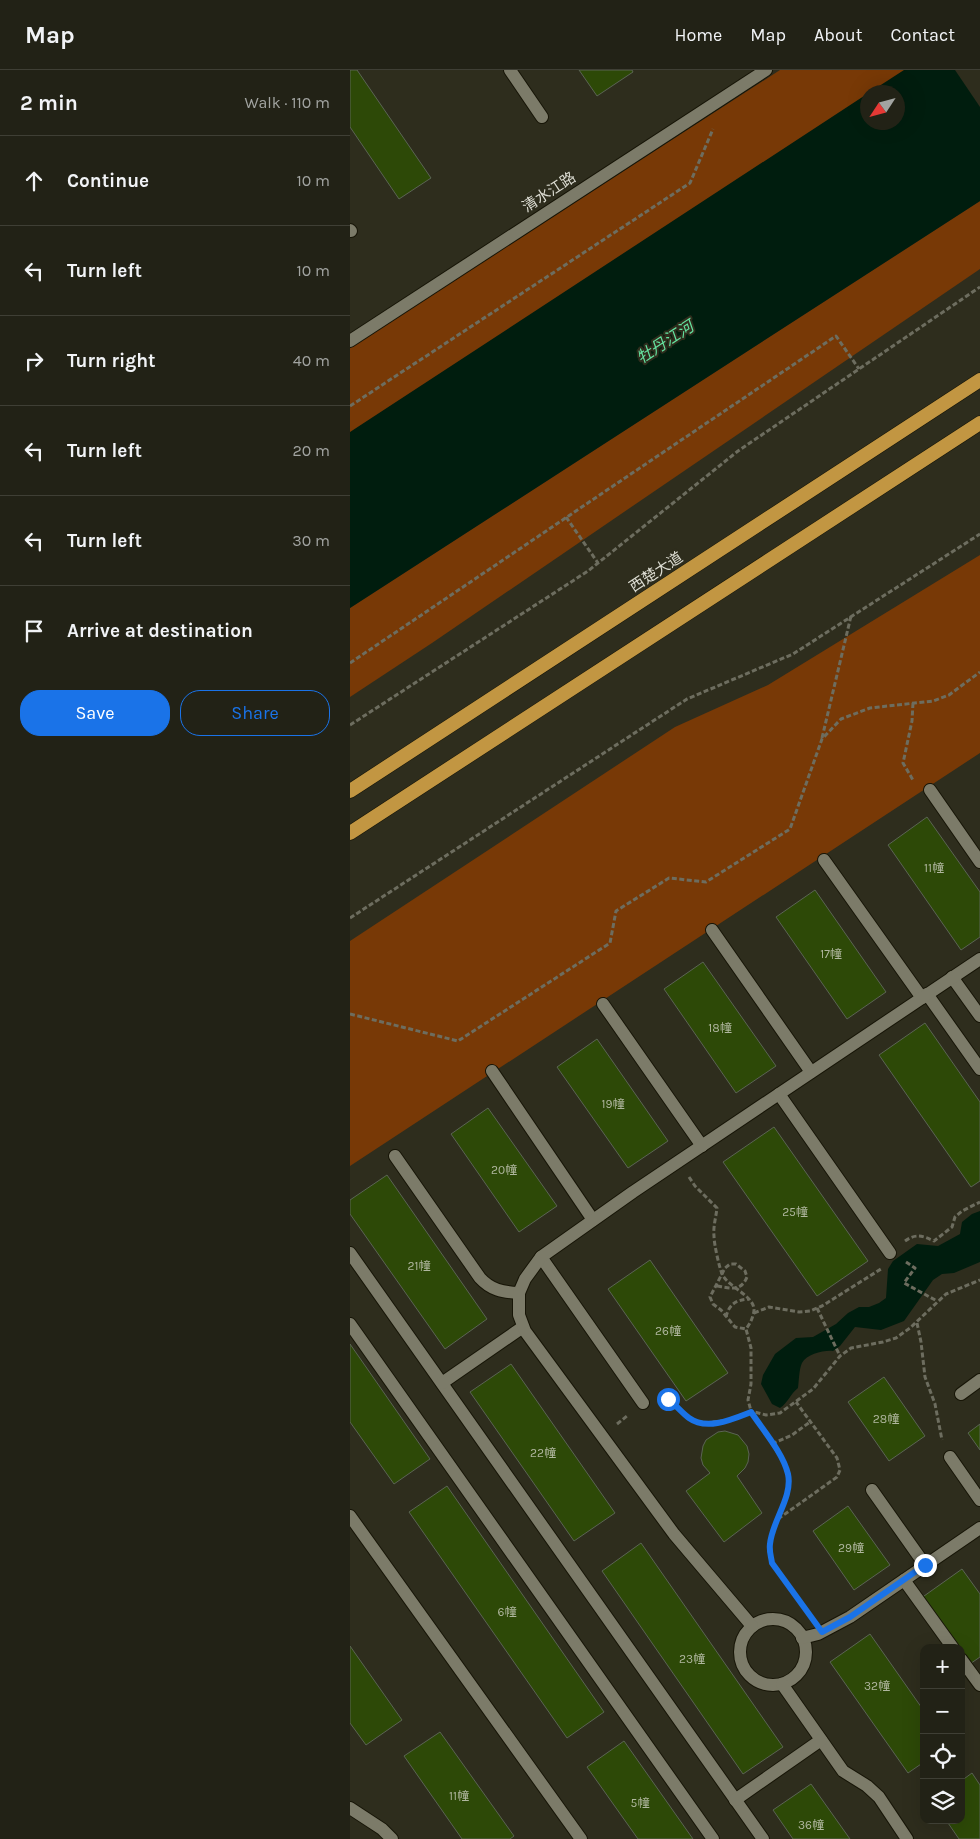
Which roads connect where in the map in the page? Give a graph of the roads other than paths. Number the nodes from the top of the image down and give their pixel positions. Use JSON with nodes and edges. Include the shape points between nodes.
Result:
{"nodes":[{"id":1,"x":510,"y":70,"type":"edge"},
{"id":2,"x":766,"y":70,"type":"edge"},
{"id":3,"x":542,"y":117,"type":"dead end"},
{"id":4,"x":350,"y":341,"type":"edge"},
{"id":5,"x":980,"y":380,"type":"edge"},
{"id":6,"x":980,"y":423,"type":"edge"},
{"id":7,"x":930,"y":790,"type":"dead end"},
{"id":8,"x":350,"y":791,"type":"edge"},
{"id":9,"x":350,"y":833,"type":"edge"},
{"id":10,"x":824,"y":860,"type":"dead end"},
{"id":11,"x":980,"y":862,"type":"edge"},
{"id":12,"x":712,"y":930,"type":"dead end"},
{"id":13,"x":980,"y":959,"type":"edge"},
{"id":14,"x":952,"y":977,"type":"junction"},
{"id":15,"x":924,"y":996,"type":"junction"},
{"id":16,"x":603,"y":1004,"type":"dead end"},
{"id":17,"x":980,"y":1016,"type":"edge"},
{"id":18,"x":980,"y":1069,"type":"edge"},
{"id":19,"x":492,"y":1071,"type":"dead end"},
{"id":20,"x":811,"y":1072,"type":"junction"},
{"id":21,"x":779,"y":1094,"type":"junction"},
{"id":22,"x":702,"y":1146,"type":"junction"},
{"id":23,"x":395,"y":1156,"type":"dead end"},
{"id":24,"x":593,"y":1220,"type":"junction"},
{"id":25,"x":350,"y":1253,"type":"edge"},
{"id":26,"x":896,"y":1256,"type":"road end"},
{"id":27,"x":541,"y":1257,"type":"junction"},
{"id":28,"x":519,"y":1293,"type":"junction"},
{"id":29,"x":350,"y":1324,"type":"edge"},
{"id":30,"x":524,"y":1327,"type":"junction"},
{"id":31,"x":980,"y":1380,"type":"edge"},
{"id":32,"x":442,"y":1384,"type":"junction"},
{"id":33,"x":961,"y":1394,"type":"dead end"},
{"id":34,"x":643,"y":1404,"type":"road end"},
{"id":35,"x":950,"y":1457,"type":"road end"},
{"id":36,"x":872,"y":1490,"type":"dead end"},
{"id":37,"x":980,"y":1500,"type":"edge"},
{"id":38,"x":351,"y":1522,"type":"edge"},
{"id":39,"x":980,"y":1528,"type":"edge"},
{"id":40,"x":925,"y":1565,"type":"junction"},
{"id":41,"x":904,"y":1580,"type":"junction"},
{"id":42,"x":752,"y":1626,"type":"junction"},
{"id":43,"x":802,"y":1638,"type":"junction"},
{"id":44,"x":950,"y":1644,"type":"edge"},
{"id":45,"x":965,"y":1664,"type":"edge"},
{"id":46,"x":782,"y":1684,"type":"junction"},
{"id":47,"x":980,"y":1685,"type":"edge"},
{"id":48,"x":821,"y":1740,"type":"junction"},
{"id":49,"x":736,"y":1800,"type":"junction"},
{"id":50,"x":350,"y":1808,"type":"edge"},
{"id":51,"x":392,"y":1839,"type":"edge"},
{"id":52,"x":580,"y":1839,"type":"edge"},
{"id":53,"x":713,"y":1839,"type":"edge"},
{"id":54,"x":763,"y":1839,"type":"edge"},
{"id":55,"x":908,"y":1839,"type":"edge"}],
"edges":[{"from":1,"to":3,"type":"street"},
{"from":2,"to":4,"type":"street","name":"清水江路"},
{"from":5,"to":8,"type":"highway","name":"西楚大道"},
{"from":6,"to":9,"type":"highway"},
{"from":7,"to":11,"type":"street"},
{"from":10,"to":15,"type":"street"},
{"from":12,"to":20,"type":"street"},
{"from":13,"to":14,"type":"street"},
{"from":14,"to":15,"type":"street"},
{"from":14,"to":17,"type":"street"},
{"from":15,"to":18,"type":"street"},
{"from":15,"to":20,"type":"street"},
{"from":16,"to":22,"type":"street"},
{"from":19,"to":24,"type":"street"},
{"from":20,"to":21,"type":"street"},
{"from":21,"to":22,"type":"street"},
{"from":21,"to":26,"type":"street"},
{"from":22,"to":24,"type":"street"},
{"from":23,"to":28,"type":"street","via":[[487,1286],[500,1292]]},
{"from":24,"to":27,"type":"street"},
{"from":25,"to":32,"type":"street"},
{"from":27,"to":28,"type":"street"},
{"from":27,"to":34,"type":"street"},
{"from":28,"to":30,"type":"street","via":[[519,1315]]},
{"from":29,"to":53,"type":"street"},
{"from":30,"to":32,"type":"street"},
{"from":30,"to":42,"type":"street","via":[[674,1534]]},
{"from":31,"to":33,"type":"street"},
{"from":32,"to":49,"type":"street"},
{"from":35,"to":37,"type":"street"},
{"from":36,"to":40,"type":"street"},
{"from":38,"to":52,"type":"street"},
{"from":39,"to":40,"type":"street"},
{"from":40,"to":41,"type":"street"},
{"from":41,"to":43,"type":"street","via":[[850,1617],[822,1632]]},
{"from":41,"to":44,"type":"street"},
{"from":42,"to":43,"type":"street","via":[[770,1619],[780,1620],[797,1630]]},
{"from":42,"to":46,"type":"street","via":[[741,1645],[744,1667],[760,1682]]},
{"from":43,"to":46,"type":"street","via":[[806,1656],[803,1665],[791,1680]]},
{"from":45,"to":47,"type":"street"},
{"from":46,"to":48,"type":"street"},
{"from":48,"to":49,"type":"street"},
{"from":48,"to":55,"type":"street","via":[[843,1771],[879,1797]]},
{"from":49,"to":54,"type":"street"},
{"from":50,"to":51,"type":"street"}]}
